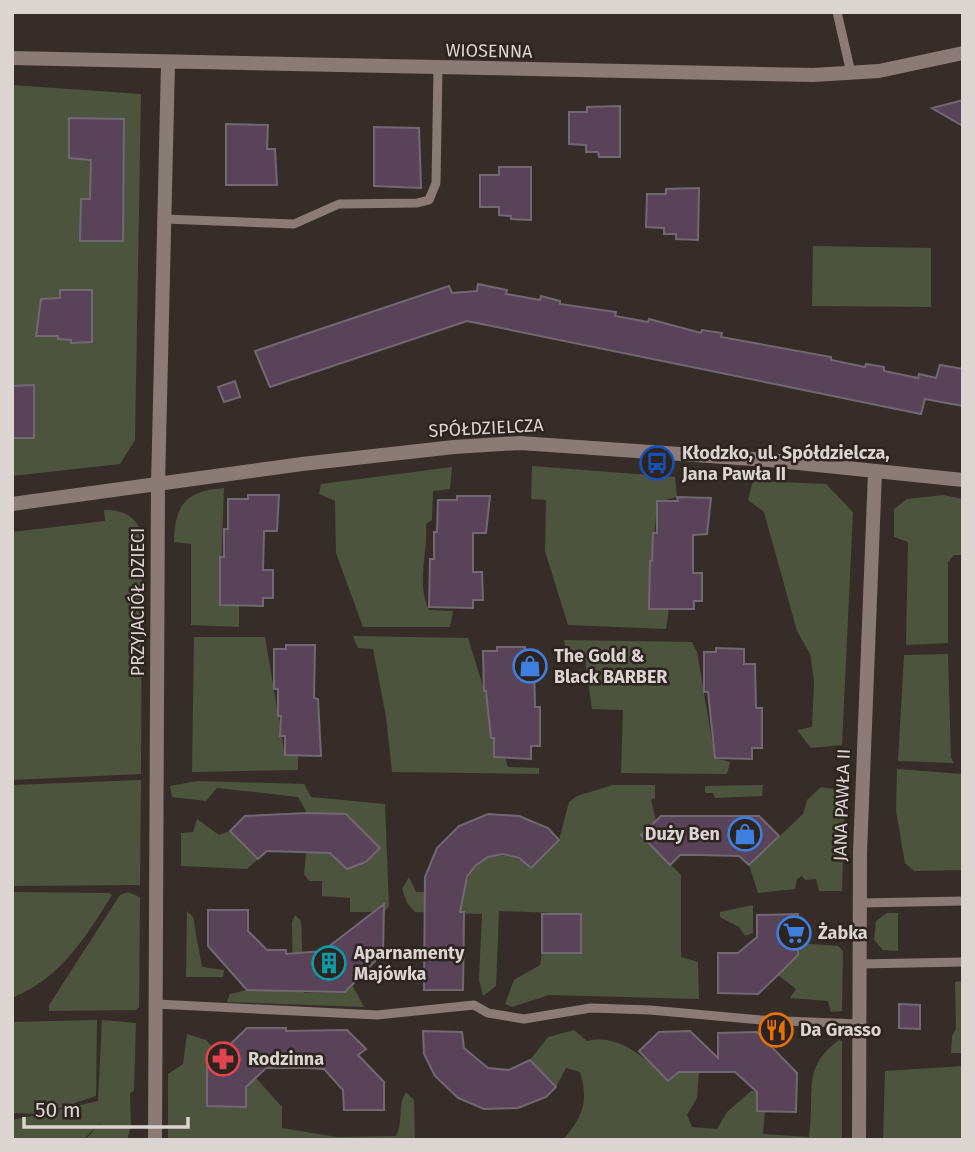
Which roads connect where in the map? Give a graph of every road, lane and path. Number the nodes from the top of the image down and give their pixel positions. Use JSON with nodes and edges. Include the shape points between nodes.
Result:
{"nodes":[{"id":1,"x":837,"y":12,"type":"edge"},
{"id":2,"x":963,"y":53,"type":"edge"},
{"id":3,"x":12,"y":58,"type":"edge"},
{"id":4,"x":168,"y":64,"type":"junction"},
{"id":5,"x":438,"y":69,"type":"junction"},
{"id":6,"x":851,"y":73,"type":"junction"},
{"id":7,"x":164,"y":219,"type":"junction"},
{"id":8,"x":875,"y":472,"type":"junction"},
{"id":9,"x":963,"y":480,"type":"edge"},
{"id":10,"x":158,"y":485,"type":"junction"},
{"id":11,"x":12,"y":503,"type":"edge"},
{"id":12,"x":963,"y":901,"type":"edge"},
{"id":13,"x":860,"y":903,"type":"junction"},
{"id":14,"x":963,"y":962,"type":"edge"},
{"id":15,"x":859,"y":964,"type":"junction"},
{"id":16,"x":156,"y":1004,"type":"junction"},
{"id":17,"x":859,"y":1024,"type":"junction"},
{"id":18,"x":155,"y":1140,"type":"edge"},
{"id":19,"x":859,"y":1140,"type":"edge"}],
"edges":[{"from":1,"to":6,"type":"lane"},
{"from":2,"to":6,"type":"street","name":"WIOSENNA"},
{"from":3,"to":4,"type":"street","name":"WIOSENNA"},
{"from":4,"to":5,"type":"street","name":"WIOSENNA"},
{"from":4,"to":7,"type":"street","name":"PRZYJACIÓŁ DZIECI"},
{"from":5,"to":6,"type":"street","name":"WIOSENNA"},
{"from":5,"to":7,"type":"lane","via":[[436,183],[429,200],[339,204],[294,224]]},
{"from":7,"to":10,"type":"street","name":"PRZYJACIÓŁ DZIECI"},
{"from":8,"to":9,"type":"street","name":"SPÓŁDZIELCZA"},
{"from":8,"to":10,"type":"street","name":"SPÓŁDZIELCZA","via":[[520,443],[412,451]]},
{"from":8,"to":13,"type":"street","name":"JANA PAWŁA II"},
{"from":10,"to":11,"type":"street","name":"SPÓŁDZIELCZA"},
{"from":10,"to":16,"type":"street","name":"PRZYJACIÓŁ DZIECI"},
{"from":12,"to":13,"type":"lane"},
{"from":13,"to":15,"type":"street","name":"JANA PAWŁA II"},
{"from":14,"to":15,"type":"lane"},
{"from":15,"to":17,"type":"street","name":"JANA PAWŁA II"},
{"from":16,"to":17,"type":"lane","via":[[377,1015],[474,1005],[488,1013],[524,1019],[590,1008],[638,1009]]},
{"from":16,"to":18,"type":"street","name":"PRZYJACIÓŁ DZIECI"},
{"from":17,"to":19,"type":"street","name":"JANA PAWŁA II"}]}
